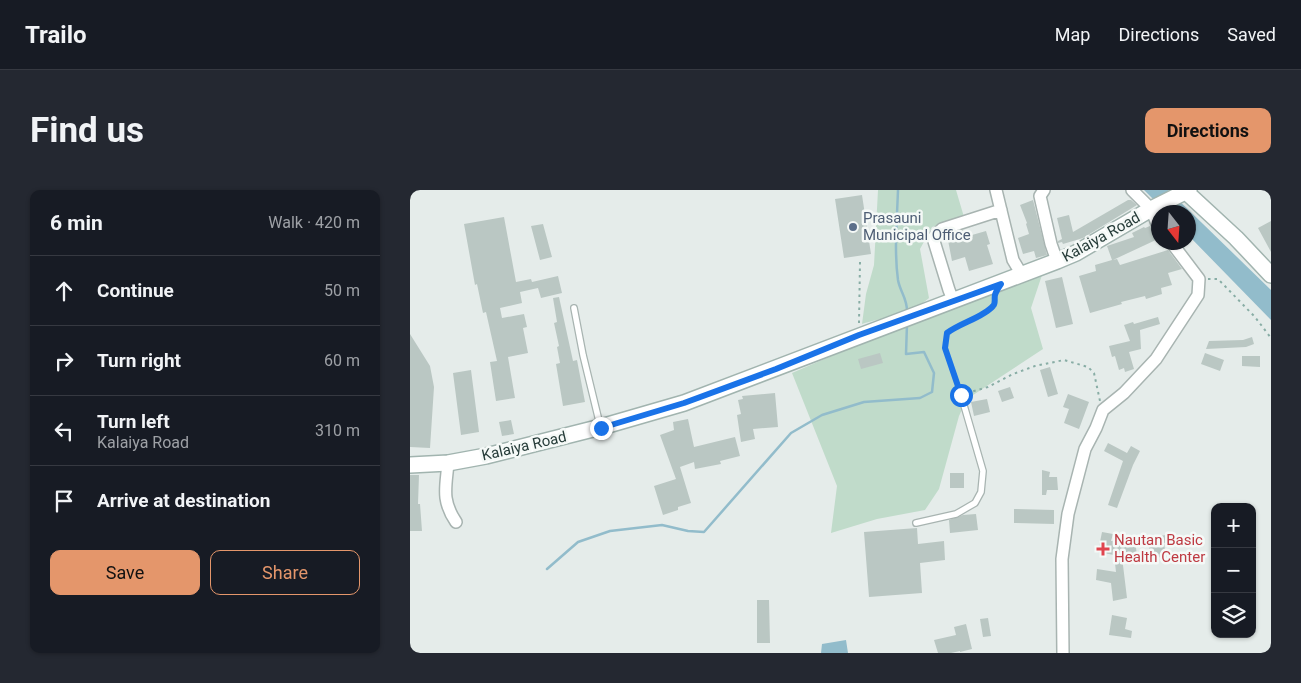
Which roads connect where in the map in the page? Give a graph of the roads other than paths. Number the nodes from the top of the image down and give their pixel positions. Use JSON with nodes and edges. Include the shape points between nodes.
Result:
{"nodes":[{"id":1,"x":996,"y":190,"type":"edge"},
{"id":2,"x":1044,"y":190,"type":"edge"},
{"id":3,"x":1132,"y":190,"type":"edge"},
{"id":4,"x":1184,"y":192,"type":"edge"},
{"id":5,"x":1150,"y":209,"type":"junction"},
{"id":6,"x":1001,"y":210,"type":"junction"},
{"id":7,"x":1176,"y":250,"type":"edge"},
{"id":8,"x":1058,"y":262,"type":"junction"},
{"id":9,"x":1268,"y":266,"type":"edge"},
{"id":10,"x":1022,"y":275,"type":"junction"},
{"id":11,"x":953,"y":300,"type":"junction"},
{"id":12,"x":574,"y":308,"type":"dead end"},
{"id":13,"x":961,"y":395,"type":"road end"},
{"id":14,"x":601,"y":428,"type":"junction"},
{"id":15,"x":448,"y":463,"type":"junction"},
{"id":16,"x":410,"y":465,"type":"edge"},
{"id":17,"x":456,"y":522,"type":"dead end"},
{"id":18,"x":916,"y":523,"type":"dead end"},
{"id":19,"x":1063,"y":653,"type":"edge"}],
"edges":[{"from":1,"to":6,"type":"street"},
{"from":2,"to":8,"type":"street","via":[[1040,196]]},
{"from":3,"to":5,"type":"street"},
{"from":4,"to":5,"type":"main road","name":"Kalaiya Road"},
{"from":4,"to":9,"type":"main road"},
{"from":5,"to":8,"type":"main road","name":"Kalaiya Road"},
{"from":6,"to":10,"type":"street","via":[[1013,260]]},
{"from":6,"to":11,"type":"street","via":[[942,229],[934,238]]},
{"from":7,"to":19,"type":"street","via":[[1199,280],[1198,295],[1156,359],[1124,393],[1102,410],[1085,449],[1068,514],[1062,559]]},
{"from":8,"to":10,"type":"main road","name":"Kalaiya Road"},
{"from":10,"to":11,"type":"main road","name":"Kalaiya Road"},
{"from":11,"to":14,"type":"main road","name":"Kalaiya Road","via":[[684,403]]},
{"from":12,"to":14,"type":"lane"},
{"from":13,"to":18,"type":"lane","via":[[983,471],[981,492],[975,502],[956,514]]},
{"from":14,"to":15,"type":"main road","name":"Kalaiya Road"},
{"from":15,"to":16,"type":"main road","name":"Kalaiya Road"},
{"from":15,"to":17,"type":"street","via":[[444,490],[450,515]]}]}
